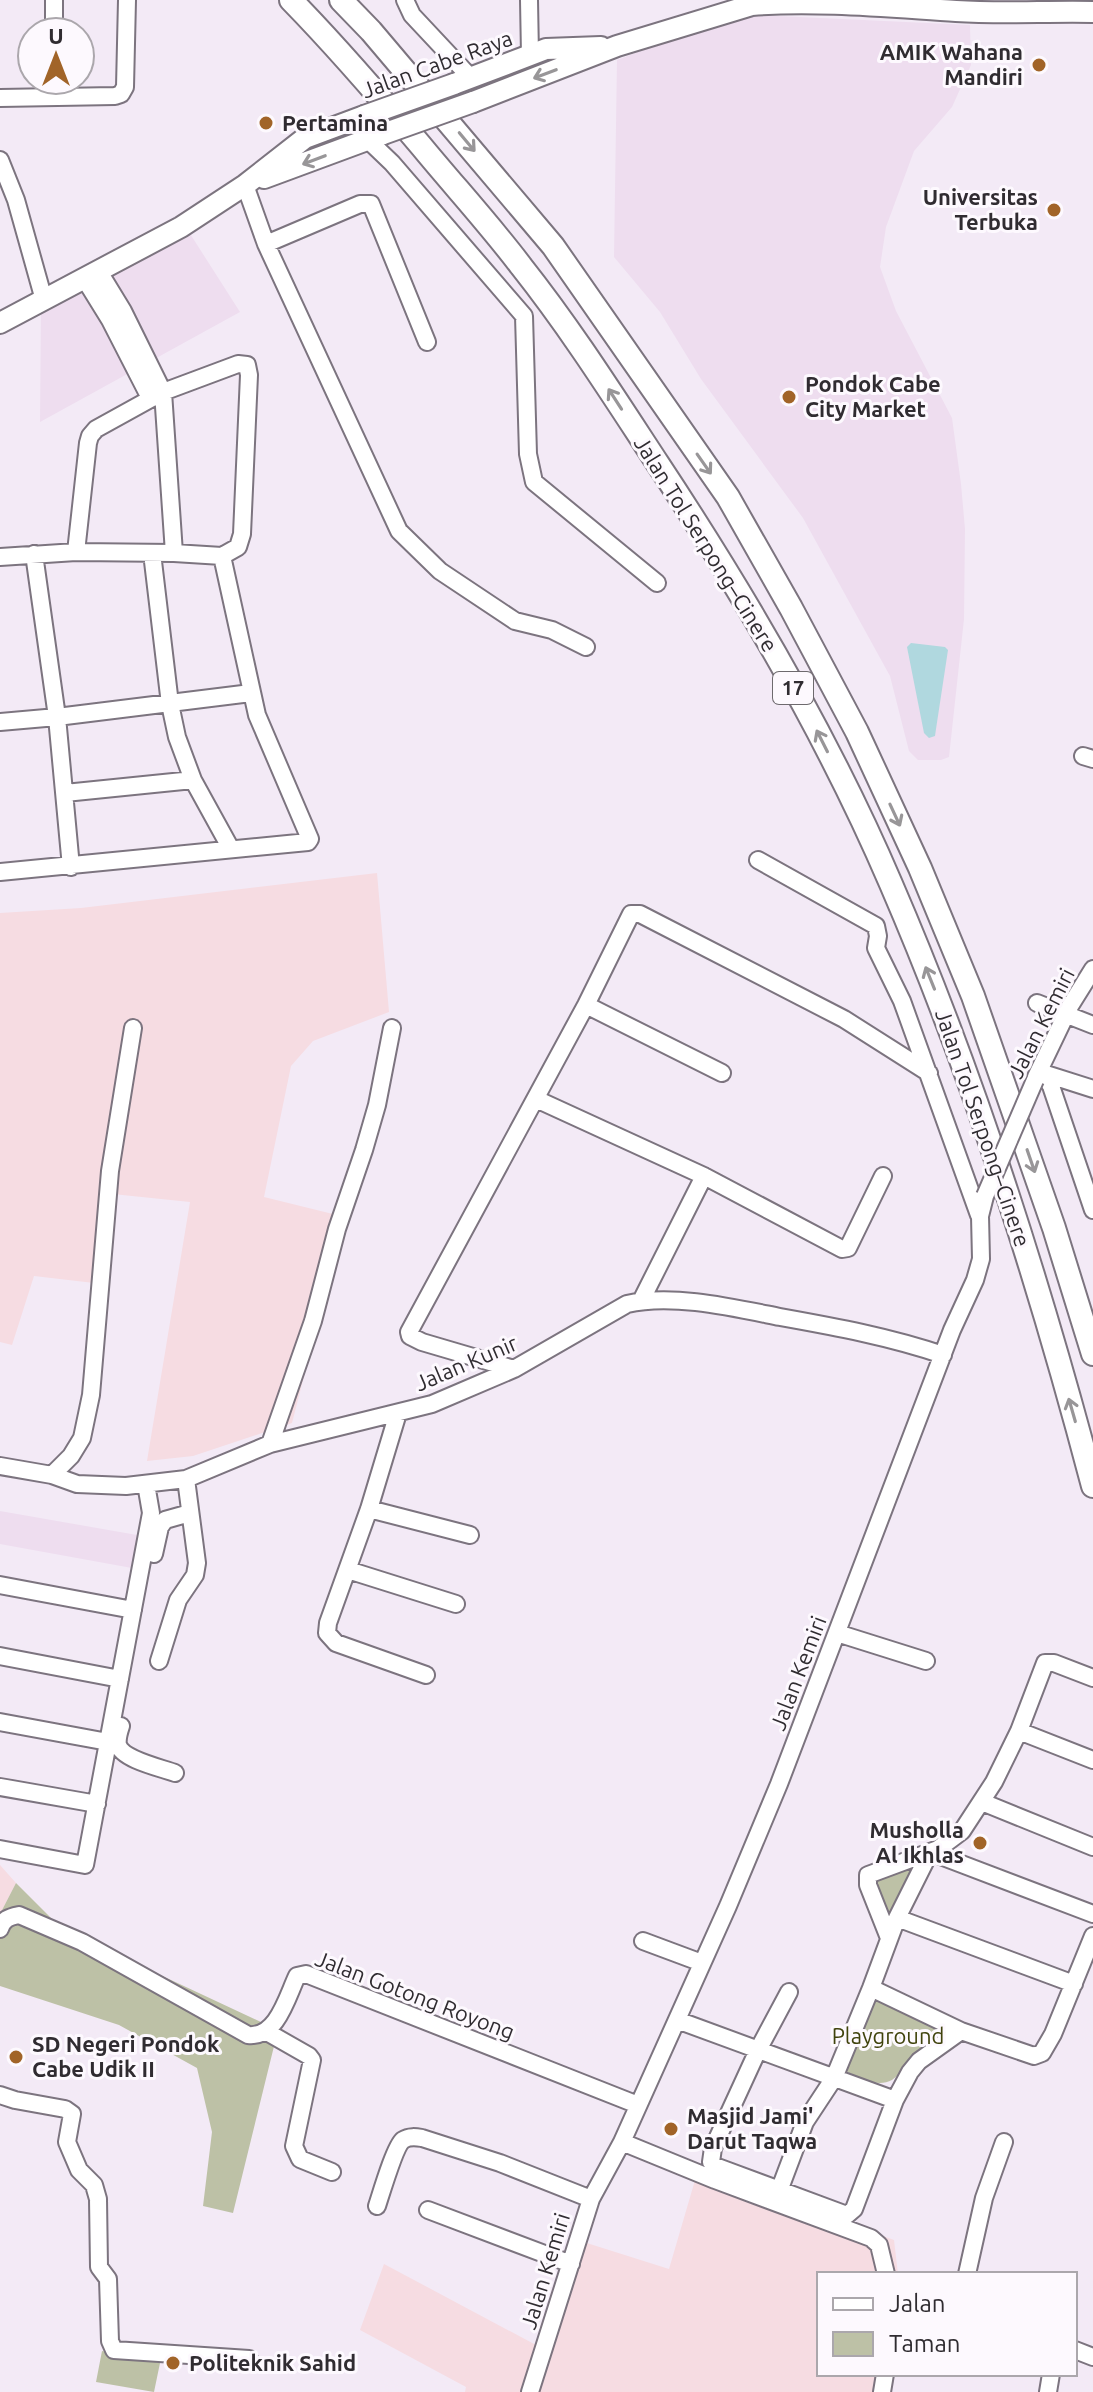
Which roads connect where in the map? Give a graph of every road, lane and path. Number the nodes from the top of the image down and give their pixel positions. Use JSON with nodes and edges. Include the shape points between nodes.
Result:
{"nodes":[{"id":1,"x":291,"y":0,"type":"edge"},
{"id":2,"x":341,"y":0,"type":"edge"},
{"id":3,"x":405,"y":0,"type":"edge"},
{"id":4,"x":529,"y":0,"type":"edge"},
{"id":5,"x":129,"y":1,"type":"edge"},
{"id":6,"x":770,"y":1,"type":"edge"},
{"id":7,"x":954,"y":6,"type":"edge"},
{"id":8,"x":1093,"y":12,"type":"edge"},
{"id":9,"x":617,"y":46,"type":"junction"},
{"id":10,"x":530,"y":55,"type":"junction"},
{"id":11,"x":462,"y":81,"type":"junction"},
{"id":12,"x":54,"y":97,"type":"joint"},
{"id":13,"x":0,"y":98,"type":"edge"},
{"id":14,"x":375,"y":137,"type":"junction"},
{"id":15,"x":0,"y":160,"type":"edge"},
{"id":16,"x":245,"y":185,"type":"junction"},
{"id":17,"x":266,"y":244,"type":"junction"},
{"id":18,"x":91,"y":274,"type":"junction"},
{"id":19,"x":44,"y":300,"type":"junction"},
{"id":20,"x":0,"y":323,"type":"edge"},
{"id":21,"x":427,"y":342,"type":"dead end"},
{"id":22,"x":156,"y":395,"type":"junction"},
{"id":23,"x":76,"y":552,"type":"junction"},
{"id":24,"x":152,"y":553,"type":"junction"},
{"id":25,"x":174,"y":553,"type":"junction"},
{"id":26,"x":34,"y":554,"type":"junction"},
{"id":27,"x":222,"y":556,"type":"junction"},
{"id":28,"x":0,"y":557,"type":"edge"},
{"id":29,"x":657,"y":583,"type":"dead end"},
{"id":30,"x":586,"y":647,"type":"dead end"},
{"id":31,"x":251,"y":693,"type":"junction"},
{"id":32,"x":170,"y":704,"type":"junction"},
{"id":33,"x":57,"y":717,"type":"junction"},
{"id":34,"x":0,"y":722,"type":"edge"},
{"id":35,"x":193,"y":780,"type":"junction"},
{"id":36,"x":65,"y":793,"type":"junction"},
{"id":37,"x":231,"y":849,"type":"junction"},
{"id":38,"x":758,"y":860,"type":"dead end"},
{"id":39,"x":71,"y":867,"type":"junction"},
{"id":40,"x":0,"y":872,"type":"edge"},
{"id":41,"x":1093,"y":969,"type":"edge"},
{"id":42,"x":1037,"y":1003,"type":"dead end"},
{"id":43,"x":586,"y":1005,"type":"junction"},
{"id":44,"x":1066,"y":1014,"type":"junction"},
{"id":45,"x":1093,"y":1025,"type":"edge"},
{"id":46,"x":133,"y":1028,"type":"dead end"},
{"id":47,"x":392,"y":1028,"type":"dead end"},
{"id":48,"x":722,"y":1073,"type":"dead end"},
{"id":49,"x":929,"y":1073,"type":"junction"},
{"id":50,"x":1042,"y":1077,"type":"junction"},
{"id":51,"x":1093,"y":1089,"type":"edge"},
{"id":52,"x":536,"y":1099,"type":"junction"},
{"id":53,"x":1093,"y":1100,"type":"edge"},
{"id":54,"x":1087,"y":1175,"type":"edge"},
{"id":55,"x":704,"y":1176,"type":"junction"},
{"id":56,"x":883,"y":1176,"type":"dead end"},
{"id":57,"x":1093,"y":1210,"type":"edge"},
{"id":58,"x":980,"y":1216,"type":"junction"},
{"id":59,"x":641,"y":1301,"type":"junction"},
{"id":60,"x":1093,"y":1354,"type":"edge"},
{"id":61,"x":943,"y":1355,"type":"junction"},
{"id":62,"x":514,"y":1369,"type":"junction"},
{"id":63,"x":398,"y":1413,"type":"junction"},
{"id":64,"x":270,"y":1444,"type":"junction"},
{"id":65,"x":0,"y":1466,"type":"edge"},
{"id":66,"x":52,"y":1475,"type":"junction"},
{"id":67,"x":186,"y":1479,"type":"junction"},
{"id":68,"x":146,"y":1484,"type":"junction"},
{"id":69,"x":1093,"y":1486,"type":"edge"},
{"id":70,"x":369,"y":1509,"type":"junction"},
{"id":71,"x":190,"y":1513,"type":"junction"},
{"id":72,"x":470,"y":1535,"type":"dead end"},
{"id":73,"x":348,"y":1570,"type":"junction"},
{"id":74,"x":0,"y":1585,"type":"edge"},
{"id":75,"x":456,"y":1604,"type":"dead end"},
{"id":76,"x":133,"y":1610,"type":"junction"},
{"id":77,"x":837,"y":1633,"type":"junction"},
{"id":78,"x":0,"y":1656,"type":"edge"},
{"id":79,"x":159,"y":1661,"type":"dead end"},
{"id":80,"x":926,"y":1661,"type":"dead end"},
{"id":81,"x":426,"y":1675,"type":"dead end"},
{"id":82,"x":1093,"y":1678,"type":"edge"},
{"id":83,"x":120,"y":1679,"type":"junction"},
{"id":84,"x":0,"y":1722,"type":"edge"},
{"id":85,"x":1019,"y":1731,"type":"junction"},
{"id":86,"x":108,"y":1742,"type":"junction"},
{"id":87,"x":1093,"y":1760,"type":"edge"},
{"id":88,"x":175,"y":1773,"type":"dead end"},
{"id":89,"x":0,"y":1787,"type":"edge"},
{"id":90,"x":982,"y":1802,"type":"junction"},
{"id":91,"x":97,"y":1804,"type":"junction"},
{"id":92,"x":1093,"y":1847,"type":"edge"},
{"id":93,"x":0,"y":1849,"type":"edge"},
{"id":94,"x":930,"y":1852,"type":"junction"},
{"id":95,"x":1093,"y":1914,"type":"edge"},
{"id":96,"x":897,"y":1918,"type":"junction"},
{"id":97,"x":0,"y":1929,"type":"edge"},
{"id":98,"x":1093,"y":1936,"type":"edge"},
{"id":99,"x":889,"y":1938,"type":"junction"},
{"id":100,"x":643,"y":1941,"type":"dead end"},
{"id":101,"x":702,"y":1963,"type":"junction"},
{"id":102,"x":1074,"y":1984,"type":"junction"},
{"id":103,"x":871,"y":1988,"type":"junction"},
{"id":104,"x":789,"y":1992,"type":"dead end"},
{"id":105,"x":677,"y":2020,"type":"junction"},
{"id":106,"x":961,"y":2031,"type":"junction"},
{"id":107,"x":267,"y":2032,"type":"junction"},
{"id":108,"x":758,"y":2050,"type":"junction"},
{"id":109,"x":834,"y":2078,"type":"junction"},
{"id":110,"x":0,"y":2095,"type":"edge"},
{"id":111,"x":895,"y":2100,"type":"junction"},
{"id":112,"x":638,"y":2105,"type":"junction"},
{"id":113,"x":622,"y":2142,"type":"junction"},
{"id":114,"x":1004,"y":2142,"type":"dead end"},
{"id":115,"x":332,"y":2172,"type":"dead end"},
{"id":116,"x":779,"y":2191,"type":"junction"},
{"id":117,"x":591,"y":2199,"type":"junction"},
{"id":118,"x":377,"y":2206,"type":"dead end"},
{"id":119,"x":428,"y":2210,"type":"dead end"},
{"id":120,"x":571,"y":2264,"type":"junction"},
{"id":121,"x":886,"y":2272,"type":"edge"},
{"id":122,"x":967,"y":2272,"type":"edge"},
{"id":123,"x":249,"y":2359,"type":"dead end"},
{"id":124,"x":530,"y":2392,"type":"edge"}],
"edges":[{"from":69,"to":1,"type":"highway","name":"Jalan Tol Serpong–Cinere","number":"17","one_way":true,"via":[[1022,1235],[939,999],[890,880],[823,742],[758,623],[601,376],[522,267],[342,52]]},
{"from":2,"to":60,"type":"highway","name":"Jalan Tol Serpong–Cinere","number":"17","one_way":true,"via":[[553,246],[728,497],[791,608],[863,745],[973,996]]},
{"from":3,"to":11,"type":"street"},
{"from":4,"to":10,"type":"street"},
{"from":5,"to":12,"type":"street","via":[[124,91],[115,96]]},
{"from":6,"to":7,"type":"main road","name":"Jalan Cabe Raya"},
{"from":6,"to":9,"type":"main road","name":"Jalan Cabe Raya"},
{"from":7,"to":8,"type":"main road","name":"Jalan Cabe Raya","via":[[989,13]]},
{"from":9,"to":10,"type":"main road","name":"Jalan Cabe Raya","via":[[546,49]]},
{"from":9,"to":14,"type":"main road","name":"Jalan Cabe Raya","one_way":true,"bridge":true},
{"from":10,"to":11,"type":"main road","name":"Jalan Cabe Raya"},
{"from":11,"to":16,"type":"main road","name":"Jalan Cabe Raya","bridge":true,"via":[[305,138]]},
{"from":12,"to":13,"type":"street"},
{"from":14,"to":16,"type":"main road","name":"Jalan Cabe Raya","one_way":true},
{"from":14,"to":29,"type":"street","via":[[524,316],[528,454],[534,482]]},
{"from":15,"to":19,"type":"street"},
{"from":16,"to":17,"type":"street"},
{"from":16,"to":18,"type":"main road","name":"Jalan Cabe Raya","via":[[181,227]]},
{"from":17,"to":21,"type":"street","via":[[371,204]]},
{"from":17,"to":30,"type":"street","via":[[399,531],[440,571],[515,621],[552,630]]},
{"from":18,"to":19,"type":"main road","name":"Jalan Cabe Raya"},
{"from":18,"to":22,"type":"street","via":[[123,311]]},
{"from":19,"to":20,"type":"main road","name":"Jalan Cabe Raya"},
{"from":22,"to":23,"type":"street","via":[[90,436]]},
{"from":22,"to":25,"type":"street"},
{"from":22,"to":27,"type":"street","via":[[247,365],[242,534],[238,547]]},
{"from":23,"to":24,"type":"street"},
{"from":23,"to":26,"type":"street"},
{"from":24,"to":25,"type":"street"},
{"from":24,"to":32,"type":"street"},
{"from":25,"to":27,"type":"street"},
{"from":26,"to":28,"type":"street"},
{"from":26,"to":33,"type":"street"},
{"from":27,"to":31,"type":"street"},
{"from":31,"to":32,"type":"street"},
{"from":31,"to":37,"type":"street","via":[[310,839],[305,844]]},
{"from":32,"to":33,"type":"street"},
{"from":32,"to":35,"type":"street"},
{"from":33,"to":34,"type":"street"},
{"from":33,"to":36,"type":"street"},
{"from":35,"to":36,"type":"street"},
{"from":35,"to":37,"type":"street"},
{"from":36,"to":39,"type":"street"},
{"from":37,"to":39,"type":"street"},
{"from":38,"to":49,"type":"street","via":[[876,926],[876,948]]},
{"from":39,"to":40,"type":"street"},
{"from":41,"to":44,"type":"street","name":"Jalan Kemiri"},
{"from":42,"to":44,"type":"street"},
{"from":43,"to":48,"type":"street"},
{"from":43,"to":49,"type":"street","via":[[635,913],[844,1019]]},
{"from":43,"to":52,"type":"street"},
{"from":44,"to":45,"type":"street"},
{"from":44,"to":50,"type":"street","name":"Jalan Kemiri"},
{"from":46,"to":66,"type":"street","via":[[110,1171],[91,1395],[82,1438]]},
{"from":47,"to":64,"type":"street","via":[[364,1150]]},
{"from":49,"to":58,"type":"street"},
{"from":50,"to":51,"type":"street"},
{"from":50,"to":53,"type":"street"},
{"from":50,"to":54,"type":"street"},
{"from":50,"to":58,"type":"street","name":"Jalan Kemiri","bridge":true},
{"from":52,"to":55,"type":"street"},
{"from":52,"to":62,"type":"street","via":[[409,1332],[422,1342]]},
{"from":54,"to":57,"type":"street"},
{"from":55,"to":56,"type":"street","via":[[845,1249]]},
{"from":55,"to":59,"type":"street"},
{"from":58,"to":61,"type":"street","name":"Jalan Kemiri","via":[[981,1259]]},
{"from":59,"to":61,"type":"street","name":"Jalan Kunir","via":[[733,1308],[874,1335]]},
{"from":59,"to":62,"type":"street","name":"Jalan Kunir"},
{"from":61,"to":77,"type":"street","name":"Jalan Kemiri"},
{"from":62,"to":63,"type":"street","name":"Jalan Kunir"},
{"from":63,"to":64,"type":"street","name":"Jalan Kunir"},
{"from":63,"to":70,"type":"street"},
{"from":64,"to":67,"type":"street","name":"Jalan Kunir"},
{"from":65,"to":66,"type":"street","name":"Jalan Kunir"},
{"from":66,"to":68,"type":"street","name":"Jalan Kunir","via":[[77,1484]]},
{"from":67,"to":68,"type":"street","name":"Jalan Kunir"},
{"from":67,"to":71,"type":"street"},
{"from":68,"to":76,"type":"street","via":[[151,1513]]},
{"from":70,"to":72,"type":"street"},
{"from":70,"to":73,"type":"street"},
{"from":71,"to":79,"type":"street","via":[[195,1575],[178,1600]]},
{"from":71,"to":88,"type":"street","via":[[165,1520],[160,1527],[117,1743],[132,1758]]},
{"from":73,"to":75,"type":"street"},
{"from":73,"to":81,"type":"street","via":[[328,1623],[330,1638]]},
{"from":74,"to":76,"type":"street"},
{"from":76,"to":83,"type":"street"},
{"from":77,"to":80,"type":"street"},
{"from":77,"to":101,"type":"street","name":"Jalan Kemiri"},
{"from":78,"to":83,"type":"street"},
{"from":82,"to":85,"type":"street","via":[[1045,1663]]},
{"from":83,"to":86,"type":"street"},
{"from":84,"to":86,"type":"street"},
{"from":85,"to":87,"type":"street"},
{"from":85,"to":90,"type":"street"},
{"from":86,"to":91,"type":"street"},
{"from":89,"to":91,"type":"street"},
{"from":90,"to":92,"type":"street"},
{"from":90,"to":94,"type":"street","via":[[954,1839]]},
{"from":91,"to":93,"type":"street","via":[[85,1865]]},
{"from":94,"to":95,"type":"street"},
{"from":94,"to":96,"type":"street"},
{"from":94,"to":99,"type":"street","via":[[868,1875]]},
{"from":96,"to":99,"type":"street"},
{"from":96,"to":102,"type":"street"},
{"from":97,"to":107,"type":"street","via":[[10,1916],[19,1915],[82,1942],[248,2035]]},
{"from":98,"to":102,"type":"street"},
{"from":99,"to":103,"type":"street"},
{"from":100,"to":101,"type":"street"},
{"from":101,"to":105,"type":"street","name":"Jalan Kemiri"},
{"from":102,"to":106,"type":"street","via":[[1042,2053],[1034,2056]]},
{"from":103,"to":106,"type":"street"},
{"from":103,"to":109,"type":"street"},
{"from":104,"to":108,"type":"street"},
{"from":105,"to":108,"type":"street"},
{"from":105,"to":112,"type":"street","name":"Jalan Kemiri"},
{"from":106,"to":111,"type":"street","via":[[919,2061]]},
{"from":107,"to":112,"type":"street","name":"Jalan Gotong Royong","via":[[297,1976],[306,1974]]},
{"from":107,"to":115,"type":"street","via":[[312,2060],[294,2146],[300,2159]]},
{"from":108,"to":109,"type":"street"},
{"from":108,"to":116,"type":"street","via":[[711,2162]]},
{"from":109,"to":111,"type":"street"},
{"from":109,"to":116,"type":"street","via":[[805,2122]]},
{"from":110,"to":123,"type":"street","via":[[72,2114],[67,2142],[98,2199],[99,2267],[108,2279],[114,2350]]},
{"from":111,"to":116,"type":"street","via":[[852,2213]]},
{"from":112,"to":113,"type":"street","name":"Jalan Kemiri"},
{"from":113,"to":117,"type":"street","name":"Jalan Kemiri"},
{"from":113,"to":121,"type":"street","via":[[871,2238],[879,2245]]},
{"from":114,"to":122,"type":"street","via":[[984,2198]]},
{"from":117,"to":118,"type":"street","via":[[500,2163],[410,2137],[397,2149]]},
{"from":117,"to":120,"type":"street","name":"Jalan Kemiri"},
{"from":119,"to":120,"type":"street"},
{"from":120,"to":124,"type":"street","name":"Jalan Kemiri"}]}
